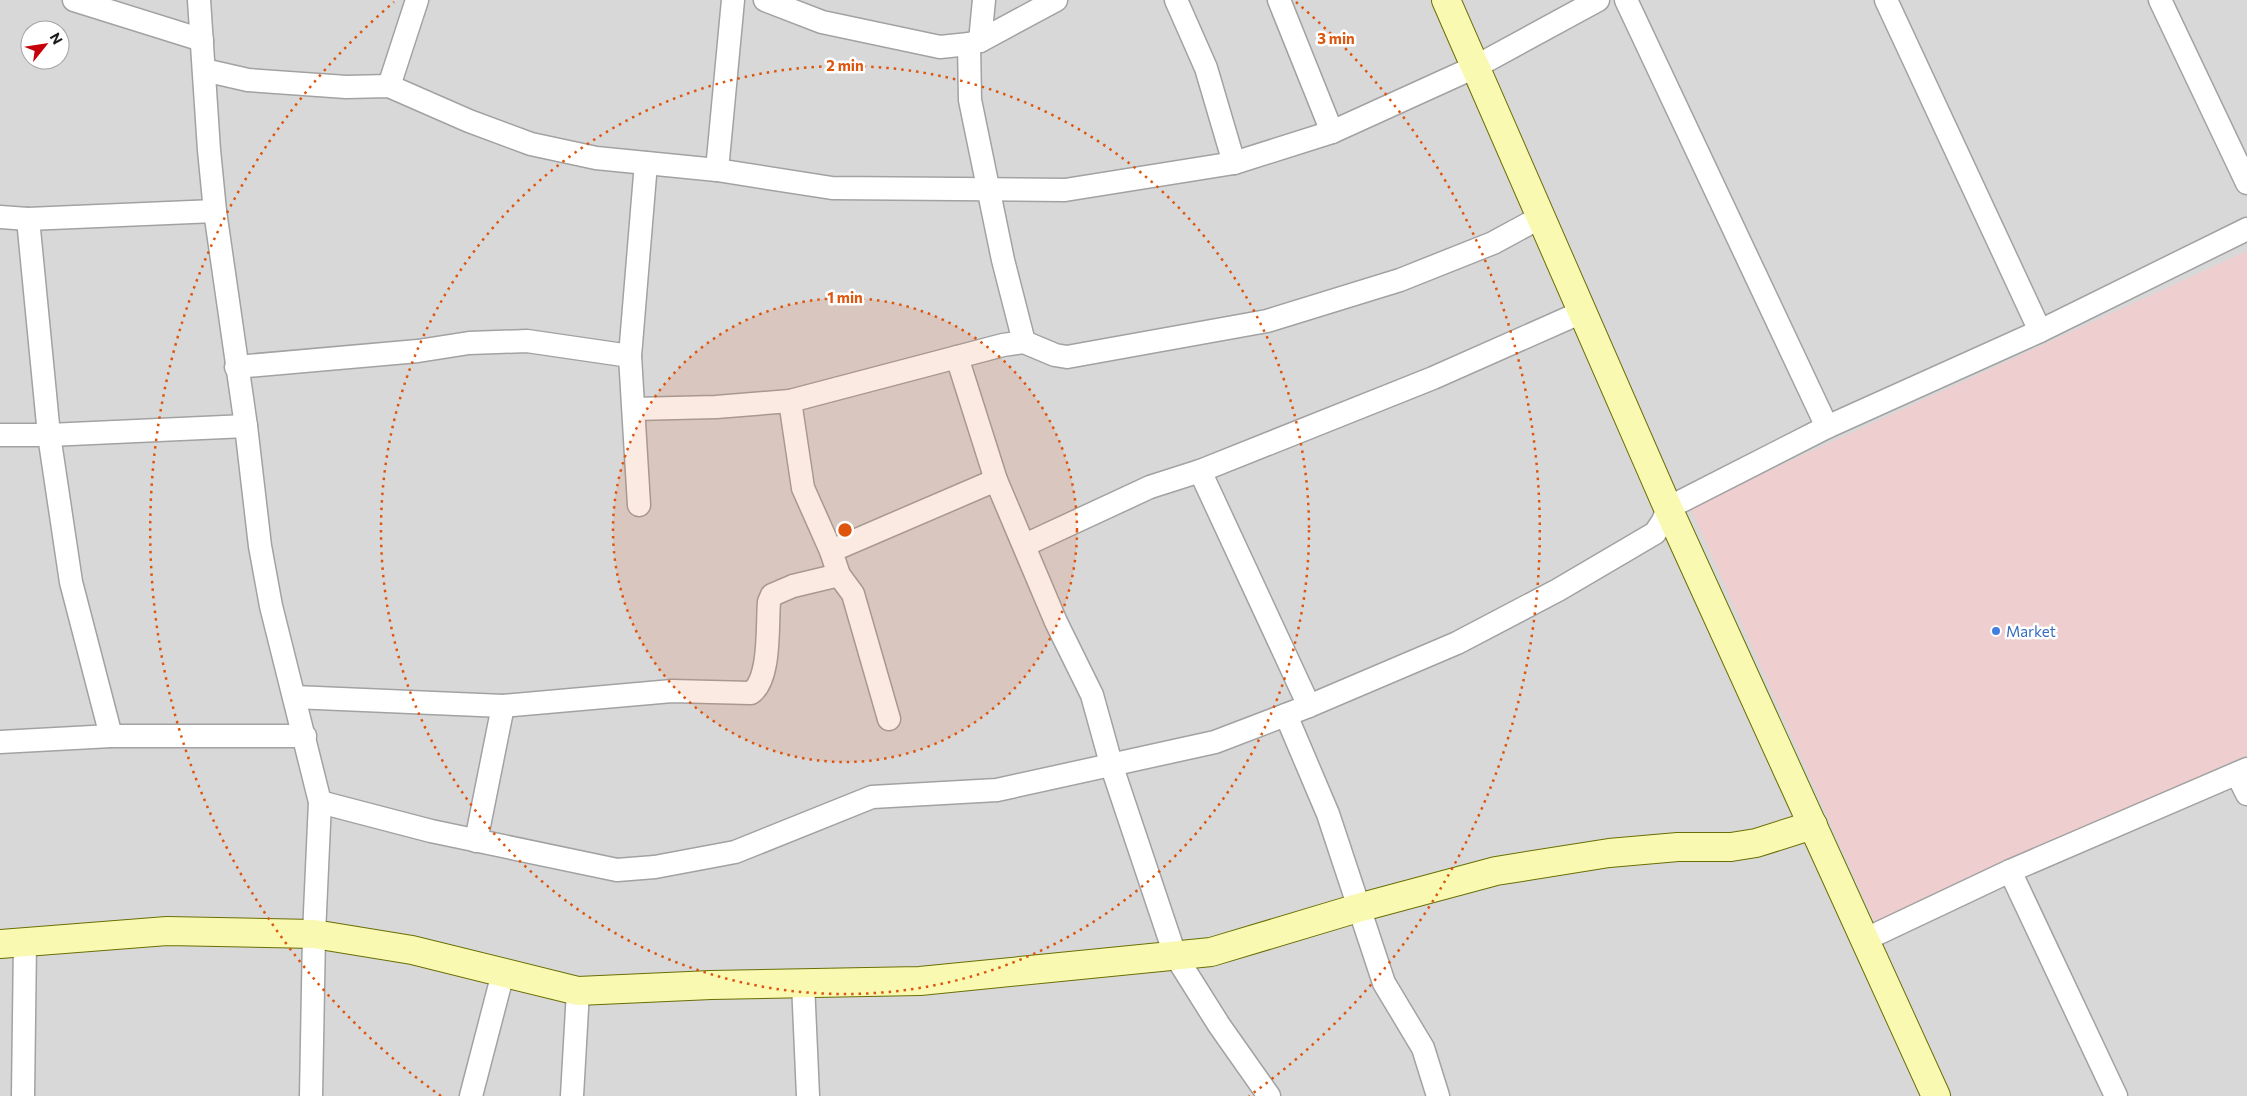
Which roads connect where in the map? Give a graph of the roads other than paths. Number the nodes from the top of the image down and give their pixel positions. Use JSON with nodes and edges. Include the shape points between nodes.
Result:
{"nodes":[{"id":1,"x":74,"y":0,"type":"edge"},
{"id":2,"x":199,"y":0,"type":"edge"},
{"id":3,"x":417,"y":0,"type":"edge"},
{"id":4,"x":733,"y":0,"type":"edge"},
{"id":5,"x":765,"y":0,"type":"edge"},
{"id":6,"x":984,"y":0,"type":"edge"},
{"id":7,"x":1056,"y":0,"type":"edge"},
{"id":8,"x":1176,"y":0,"type":"edge"},
{"id":9,"x":1280,"y":0,"type":"edge"},
{"id":10,"x":1446,"y":0,"type":"edge"},
{"id":11,"x":1598,"y":0,"type":"edge"},
{"id":12,"x":1626,"y":0,"type":"edge"},
{"id":13,"x":1886,"y":0,"type":"edge"},
{"id":14,"x":2160,"y":0,"type":"edge"},
{"id":15,"x":202,"y":40,"type":"junction"},
{"id":16,"x":974,"y":42,"type":"junction"},
{"id":17,"x":1475,"y":67,"type":"junction"},
{"id":18,"x":204,"y":70,"type":"junction"},
{"id":19,"x":389,"y":86,"type":"junction"},
{"id":20,"x":1332,"y":132,"type":"junction"},
{"id":21,"x":646,"y":163,"type":"junction"},
{"id":22,"x":1234,"y":163,"type":"junction"},
{"id":23,"x":717,"y":170,"type":"junction"},
{"id":24,"x":2247,"y":183,"type":"edge"},
{"id":25,"x":988,"y":188,"type":"junction"},
{"id":26,"x":215,"y":211,"type":"junction"},
{"id":27,"x":0,"y":217,"type":"edge"},
{"id":28,"x":1541,"y":217,"type":"junction"},
{"id":29,"x":28,"y":219,"type":"junction"},
{"id":30,"x":2247,"y":229,"type":"edge"},
{"id":31,"x":1582,"y":312,"type":"junction"},
{"id":32,"x":2040,"y":331,"type":"junction"},
{"id":33,"x":1024,"y":342,"type":"junction"},
{"id":34,"x":630,"y":356,"type":"junction"},
{"id":35,"x":956,"y":357,"type":"junction"},
{"id":36,"x":236,"y":367,"type":"junction"},
{"id":37,"x":790,"y":401,"type":"junction"},
{"id":38,"x":634,"y":409,"type":"junction"},
{"id":39,"x":246,"y":426,"type":"junction"},
{"id":40,"x":1827,"y":427,"type":"junction"},
{"id":41,"x":0,"y":435,"type":"edge"},
{"id":42,"x":49,"y":435,"type":"junction"},
{"id":43,"x":1200,"y":471,"type":"junction"},
{"id":44,"x":996,"y":480,"type":"junction"},
{"id":45,"x":639,"y":505,"type":"dead end"},
{"id":46,"x":1668,"y":508,"type":"junction"},
{"id":47,"x":1025,"y":545,"type":"junction"},
{"id":48,"x":831,"y":551,"type":"junction"},
{"id":49,"x":839,"y":575,"type":"junction"},
{"id":50,"x":294,"y":697,"type":"junction"},
{"id":51,"x":503,"y":706,"type":"junction"},
{"id":52,"x":1309,"y":706,"type":"junction"},
{"id":53,"x":1286,"y":715,"type":"junction"},
{"id":54,"x":889,"y":720,"type":"dead end"},
{"id":55,"x":111,"y":736,"type":"junction"},
{"id":56,"x":305,"y":736,"type":"junction"},
{"id":57,"x":0,"y":742,"type":"edge"},
{"id":58,"x":1112,"y":767,"type":"junction"},
{"id":59,"x":2242,"y":771,"type":"edge"},
{"id":60,"x":2247,"y":794,"type":"edge"},
{"id":61,"x":320,"y":802,"type":"junction"},
{"id":62,"x":1812,"y":825,"type":"junction"},
{"id":63,"x":476,"y":840,"type":"junction"},
{"id":64,"x":2010,"y":871,"type":"junction"},
{"id":65,"x":1358,"y":908,"type":"junction"},
{"id":66,"x":314,"y":934,"type":"junction"},
{"id":67,"x":1864,"y":940,"type":"junction"},
{"id":68,"x":12,"y":943,"type":"edge"},
{"id":69,"x":1175,"y":955,"type":"junction"},
{"id":70,"x":504,"y":973,"type":"junction"},
{"id":71,"x":803,"y":983,"type":"junction"},
{"id":72,"x":578,"y":991,"type":"junction"},
{"id":73,"x":23,"y":1096,"type":"edge"},
{"id":74,"x":311,"y":1096,"type":"edge"},
{"id":75,"x":471,"y":1096,"type":"edge"},
{"id":76,"x":572,"y":1096,"type":"edge"},
{"id":77,"x":808,"y":1096,"type":"edge"},
{"id":78,"x":1269,"y":1096,"type":"edge"},
{"id":79,"x":1438,"y":1096,"type":"edge"},
{"id":80,"x":1936,"y":1096,"type":"edge"},
{"id":81,"x":2116,"y":1096,"type":"edge"}],
"edges":[{"from":1,"to":15,"type":"street"},
{"from":2,"to":15,"type":"street"},
{"from":3,"to":19,"type":"street"},
{"from":4,"to":23,"type":"street"},
{"from":5,"to":16,"type":"street","via":[[822,22],[940,47]]},
{"from":6,"to":16,"type":"street"},
{"from":7,"to":16,"type":"street"},
{"from":8,"to":22,"type":"street","via":[[1206,68]]},
{"from":9,"to":20,"type":"street"},
{"from":10,"to":17,"type":"street"},
{"from":11,"to":17,"type":"street"},
{"from":12,"to":40,"type":"street"},
{"from":13,"to":32,"type":"street"},
{"from":14,"to":24,"type":"street"},
{"from":15,"to":18,"type":"street"},
{"from":16,"to":25,"type":"street","via":[[970,100]]},
{"from":17,"to":20,"type":"street"},
{"from":17,"to":28,"type":"street"},
{"from":18,"to":19,"type":"street","via":[[248,80],[346,87]]},
{"from":18,"to":26,"type":"street"},
{"from":19,"to":21,"type":"street","via":[[531,144],[596,158]]},
{"from":20,"to":22,"type":"street"},
{"from":21,"to":23,"type":"street"},
{"from":21,"to":34,"type":"street"},
{"from":22,"to":25,"type":"street","via":[[1065,190]]},
{"from":23,"to":25,"type":"street","via":[[832,188]]},
{"from":25,"to":33,"type":"street"},
{"from":26,"to":29,"type":"street"},
{"from":26,"to":36,"type":"street"},
{"from":27,"to":29,"type":"street"},
{"from":28,"to":31,"type":"street"},
{"from":28,"to":33,"type":"street","via":[[1493,243],[1400,280],[1267,320],[1067,357]]},
{"from":29,"to":42,"type":"street"},
{"from":30,"to":32,"type":"street"},
{"from":31,"to":43,"type":"street","via":[[1433,378]]},
{"from":31,"to":46,"type":"street"},
{"from":32,"to":40,"type":"street"},
{"from":33,"to":35,"type":"street","via":[[1003,344]]},
{"from":34,"to":36,"type":"street","via":[[527,341],[469,343],[418,351]]},
{"from":34,"to":38,"type":"street"},
{"from":35,"to":37,"type":"street"},
{"from":35,"to":44,"type":"street"},
{"from":36,"to":39,"type":"street"},
{"from":37,"to":38,"type":"street"},
{"from":37,"to":48,"type":"street","via":[[803,488]]},
{"from":38,"to":45,"type":"street"},
{"from":39,"to":42,"type":"street"},
{"from":39,"to":50,"type":"street","via":[[260,546]]},
{"from":40,"to":46,"type":"street"},
{"from":41,"to":42,"type":"street"},
{"from":42,"to":55,"type":"street","via":[[71,582]]},
{"from":43,"to":47,"type":"street","via":[[1150,488]]},
{"from":43,"to":52,"type":"street"},
{"from":44,"to":47,"type":"street"},
{"from":44,"to":48,"type":"street"},
{"from":46,"to":52,"type":"street","via":[[1655,533],[1558,590],[1457,643]]},
{"from":46,"to":62,"type":"street"},
{"from":47,"to":58,"type":"street","via":[[1056,622],[1092,695]]},
{"from":48,"to":49,"type":"street"},
{"from":49,"to":51,"type":"street","via":[[793,586],[772,595],[765,668],[760,684],[751,693],[672,691]]},
{"from":49,"to":54,"type":"street","via":[[853,594]]},
{"from":50,"to":51,"type":"street"},
{"from":50,"to":56,"type":"street"},
{"from":51,"to":63,"type":"street"},
{"from":52,"to":53,"type":"street"},
{"from":53,"to":58,"type":"street","via":[[1216,742]]},
{"from":53,"to":65,"type":"street","via":[[1328,814]]},
{"from":55,"to":56,"type":"street"},
{"from":55,"to":57,"type":"street"},
{"from":56,"to":61,"type":"street"},
{"from":58,"to":63,"type":"street","via":[[997,790],[872,797],[735,852],[654,867],[617,870]]},
{"from":58,"to":69,"type":"street"},
{"from":59,"to":60,"type":"street"},
{"from":59,"to":64,"type":"street"},
{"from":61,"to":63,"type":"street"},
{"from":61,"to":66,"type":"street"},
{"from":62,"to":65,"type":"street","via":[[1756,843],[1731,847],[1678,847],[1610,853],[1496,871]]},
{"from":62,"to":67,"type":"street"},
{"from":64,"to":67,"type":"street"},
{"from":64,"to":81,"type":"street"},
{"from":65,"to":69,"type":"street","via":[[1211,952]]},
{"from":65,"to":79,"type":"street","via":[[1384,983],[1423,1048]]},
{"from":66,"to":68,"type":"street","via":[[167,931]]},
{"from":66,"to":70,"type":"street","via":[[412,950]]},
{"from":66,"to":74,"type":"street"},
{"from":67,"to":80,"type":"street"},
{"from":68,"to":73,"type":"street"},
{"from":69,"to":71,"type":"street","via":[[920,982]]},
{"from":69,"to":78,"type":"street"},
{"from":70,"to":72,"type":"street"},
{"from":70,"to":75,"type":"street"},
{"from":71,"to":72,"type":"street"},
{"from":71,"to":77,"type":"street"},
{"from":72,"to":76,"type":"street"}]}
